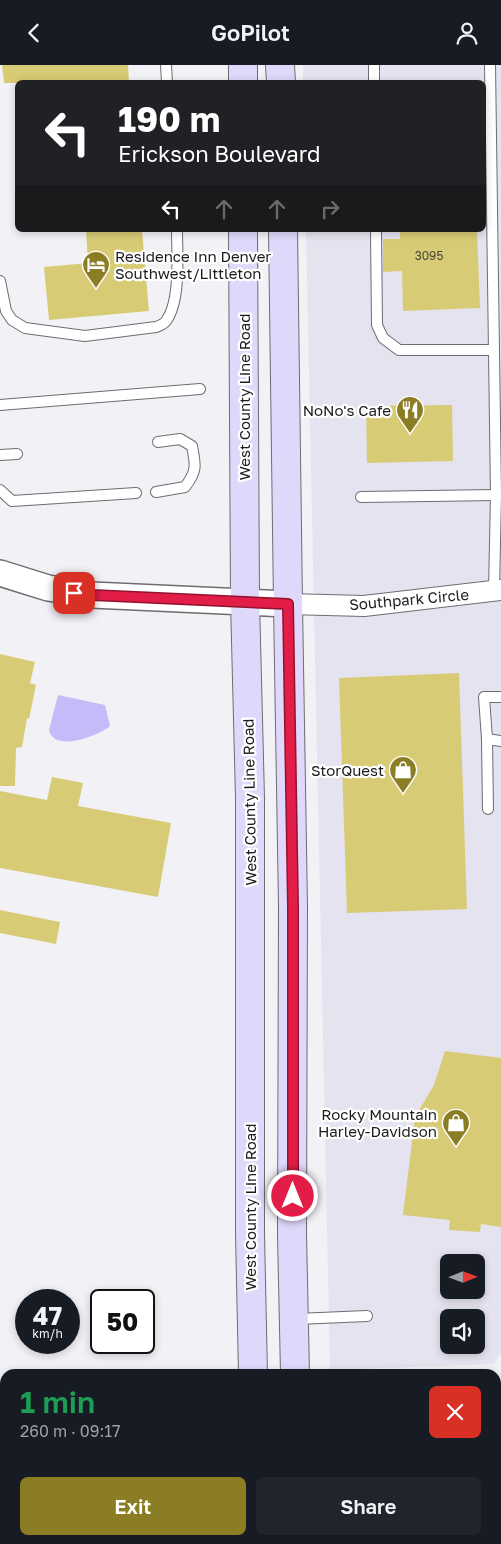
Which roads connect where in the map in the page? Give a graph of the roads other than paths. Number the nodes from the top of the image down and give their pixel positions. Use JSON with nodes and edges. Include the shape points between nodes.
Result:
{"nodes":[{"id":1,"x":166,"y":65,"type":"edge"},
{"id":2,"x":243,"y":65,"type":"edge"},
{"id":3,"x":280,"y":65,"type":"edge"},
{"id":4,"x":374,"y":65,"type":"edge"},
{"id":5,"x":490,"y":65,"type":"edge"},
{"id":6,"x":167,"y":80,"type":"edge"},
{"id":7,"x":243,"y":80,"type":"edge"},
{"id":8,"x":281,"y":80,"type":"edge"},
{"id":9,"x":374,"y":80,"type":"edge"},
{"id":10,"x":177,"y":232,"type":"edge"},
{"id":11,"x":242,"y":232,"type":"edge"},
{"id":12,"x":283,"y":232,"type":"edge"},
{"id":13,"x":376,"y":232,"type":"edge"},
{"id":14,"x":0,"y":281,"type":"edge"},
{"id":15,"x":494,"y":349,"type":"junction"},
{"id":16,"x":200,"y":389,"type":"dead end"},
{"id":17,"x":0,"y":405,"type":"edge"},
{"id":18,"x":158,"y":442,"type":"dead end"},
{"id":19,"x":17,"y":454,"type":"dead end"},
{"id":20,"x":0,"y":455,"type":"edge"},
{"id":21,"x":0,"y":490,"type":"edge"},
{"id":22,"x":156,"y":492,"type":"dead end"},
{"id":23,"x":136,"y":493,"type":"dead end"},
{"id":24,"x":496,"y":495,"type":"junction"},
{"id":25,"x":361,"y":497,"type":"dead end"},
{"id":26,"x":0,"y":573,"type":"edge"},
{"id":27,"x":498,"y":591,"type":"edge"},
{"id":28,"x":245,"y":601,"type":"junction"},
{"id":29,"x":288,"y":604,"type":"junction"},
{"id":30,"x":501,"y":697,"type":"edge"},
{"id":31,"x":487,"y":739,"type":"junction"},
{"id":32,"x":501,"y":741,"type":"edge"},
{"id":33,"x":488,"y":809,"type":"dead end"},
{"id":34,"x":367,"y":1316,"type":"dead end"},
{"id":35,"x":294,"y":1320,"type":"junction"},
{"id":36,"x":253,"y":1369,"type":"edge"},
{"id":37,"x":295,"y":1369,"type":"edge"}],
"edges":[{"from":1,"to":6,"type":"lane"},
{"from":2,"to":7,"type":"main road"},
{"from":3,"to":8,"type":"main road"},
{"from":4,"to":9,"type":"lane"},
{"from":5,"to":15,"type":"lane"},
{"from":10,"to":14,"type":"lane","via":[[177,279],[173,304],[166,321],[156,327],[85,336],[25,328],[12,320],[6,311]]},
{"from":11,"to":28,"type":"main road","name":"West County Line Road"},
{"from":12,"to":29,"type":"main road"},
{"from":13,"to":15,"type":"lane","via":[[376,325],[383,338],[398,349]]},
{"from":15,"to":24,"type":"lane"},
{"from":16,"to":17,"type":"lane"},
{"from":18,"to":22,"type":"lane","via":[[180,439],[192,446],[196,463],[193,477],[185,487]]},
{"from":19,"to":20,"type":"lane"},
{"from":21,"to":23,"type":"lane","via":[[12,501]]},
{"from":24,"to":25,"type":"lane"},
{"from":24,"to":27,"type":"lane"},
{"from":26,"to":28,"type":"street","via":[[48,588],[92,595]]},
{"from":27,"to":29,"type":"street","name":"Southpark Circle","via":[[364,606]]},
{"from":28,"to":29,"type":"street"},
{"from":28,"to":36,"type":"main road","name":"West County Line Road","via":[[250,798]]},
{"from":29,"to":35,"type":"main road"},
{"from":30,"to":31,"type":"lane","via":[[484,697]]},
{"from":31,"to":32,"type":"lane"},
{"from":31,"to":33,"type":"lane"},
{"from":34,"to":35,"type":"lane"},
{"from":35,"to":37,"type":"main road"}]}
